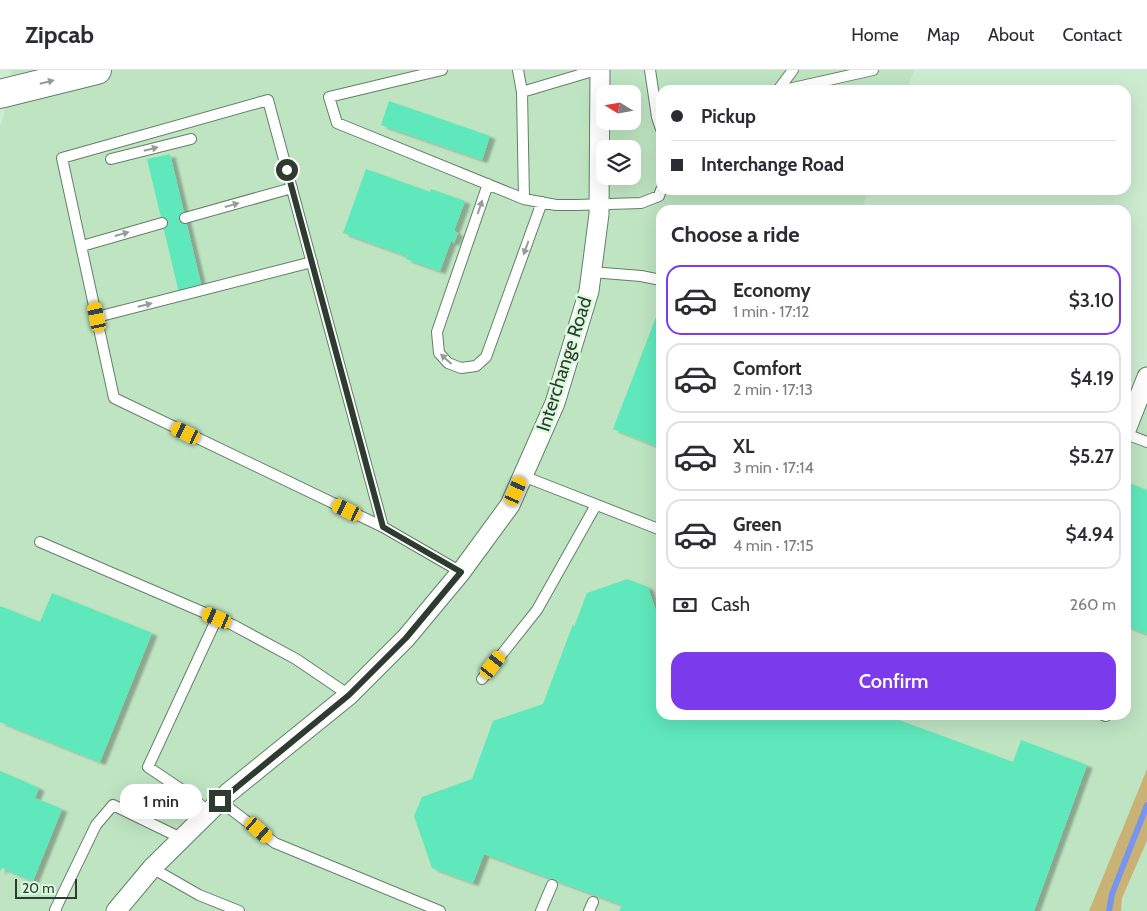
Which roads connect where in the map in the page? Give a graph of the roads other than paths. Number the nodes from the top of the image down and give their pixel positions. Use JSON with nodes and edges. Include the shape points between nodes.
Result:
{"nodes":[{"id":1,"x":97,"y":70,"type":"edge"},
{"id":2,"x":442,"y":70,"type":"edge"},
{"id":3,"x":518,"y":70,"type":"edge"},
{"id":4,"x":596,"y":70,"type":"edge"},
{"id":5,"x":600,"y":70,"type":"edge"},
{"id":6,"x":650,"y":70,"type":"edge"},
{"id":7,"x":793,"y":70,"type":"edge"},
{"id":8,"x":873,"y":70,"type":"edge"},
{"id":9,"x":782,"y":85,"type":"edge"},
{"id":10,"x":806,"y":85,"type":"edge"},
{"id":11,"x":522,"y":92,"type":"junction"},
{"id":12,"x":0,"y":94,"type":"edge"},
{"id":13,"x":656,"y":101,"type":"edge"},
{"id":14,"x":191,"y":139,"type":"dead end"},
{"id":15,"x":112,"y":159,"type":"dead end"},
{"id":16,"x":488,"y":184,"type":"junction"},
{"id":17,"x":292,"y":188,"type":"junction"},
{"id":18,"x":659,"y":195,"type":"edge"},
{"id":19,"x":524,"y":199,"type":"junction"},
{"id":20,"x":542,"y":202,"type":"junction"},
{"id":21,"x":599,"y":204,"type":"junction"},
{"id":22,"x":185,"y":218,"type":"dead end"},
{"id":23,"x":162,"y":223,"type":"dead end"},
{"id":24,"x":82,"y":246,"type":"junction"},
{"id":25,"x":312,"y":262,"type":"junction"},
{"id":26,"x":591,"y":272,"type":"junction"},
{"id":27,"x":656,"y":279,"type":"edge"},
{"id":28,"x":97,"y":317,"type":"junction"},
{"id":29,"x":1147,"y":377,"type":"edge"},
{"id":30,"x":1131,"y":417,"type":"edge"},
{"id":31,"x":1131,"y":436,"type":"edge"},
{"id":32,"x":1147,"y":442,"type":"edge"},
{"id":33,"x":523,"y":476,"type":"junction"},
{"id":34,"x":596,"y":504,"type":"junction"},
{"id":35,"x":383,"y":527,"type":"junction"},
{"id":36,"x":656,"y":528,"type":"edge"},
{"id":37,"x":40,"y":542,"type":"dead end"},
{"id":38,"x":461,"y":572,"type":"junction"},
{"id":39,"x":217,"y":618,"type":"junction"},
{"id":40,"x":482,"y":679,"type":"dead end"},
{"id":41,"x":349,"y":695,"type":"junction"},
{"id":42,"x":215,"y":807,"type":"junction"},
{"id":43,"x":183,"y":839,"type":"junction"},
{"id":44,"x":152,"y":868,"type":"junction"},
{"id":45,"x":552,"y":886,"type":"dead end"},
{"id":46,"x":56,"y":911,"type":"edge"},
{"id":47,"x":116,"y":911,"type":"edge"},
{"id":48,"x":239,"y":911,"type":"edge"},
{"id":49,"x":440,"y":911,"type":"edge"},
{"id":50,"x":541,"y":911,"type":"edge"}],
"edges":[{"from":12,"to":1,"type":"main road","one_way":true},
{"from":2,"to":16,"type":"lane","via":[[329,97],[337,123]]},
{"from":3,"to":11,"type":"lane"},
{"from":4,"to":11,"type":"lane"},
{"from":5,"to":21,"type":"street","name":"Interchange Road"},
{"from":6,"to":13,"type":"lane"},
{"from":7,"to":9,"type":"lane"},
{"from":8,"to":10,"type":"lane"},
{"from":11,"to":19,"type":"lane"},
{"from":15,"to":14,"type":"lane","one_way":true},
{"from":16,"to":19,"type":"lane"},
{"from":20,"to":16,"type":"lane","one_way":true,"via":[[486,357],[476,366],[461,368],[448,363],[439,353],[437,332]]},
{"from":22,"to":17,"type":"lane","one_way":true},
{"from":17,"to":24,"type":"lane","via":[[268,100],[62,158]]},
{"from":17,"to":25,"type":"lane"},
{"from":18,"to":21,"type":"lane","via":[[641,202]]},
{"from":19,"to":20,"type":"lane"},
{"from":20,"to":21,"type":"lane","via":[[556,205]]},
{"from":21,"to":26,"type":"street","name":"Interchange Road"},
{"from":24,"to":23,"type":"lane","one_way":true},
{"from":24,"to":28,"type":"lane"},
{"from":28,"to":25,"type":"lane","one_way":true},
{"from":25,"to":35,"type":"lane"},
{"from":26,"to":27,"type":"lane"},
{"from":26,"to":33,"type":"street","name":"Interchange Road","via":[[589,291],[555,403]]},
{"from":28,"to":35,"type":"lane","via":[[114,398]]},
{"from":29,"to":30,"type":"street"},
{"from":31,"to":32,"type":"lane"},
{"from":33,"to":34,"type":"lane"},
{"from":33,"to":38,"type":"street","name":"Interchange Road","via":[[510,505]]},
{"from":34,"to":36,"type":"lane"},
{"from":34,"to":40,"type":"lane","via":[[537,610]]},
{"from":35,"to":38,"type":"lane"},
{"from":37,"to":39,"type":"lane"},
{"from":38,"to":41,"type":"street","name":"Interchange Road","via":[[406,638]]},
{"from":39,"to":41,"type":"lane","via":[[296,659]]},
{"from":39,"to":42,"type":"lane","via":[[148,767],[191,796]]},
{"from":41,"to":42,"type":"street","name":"Interchange Road"},
{"from":42,"to":43,"type":"street","name":"Interchange Road"},
{"from":42,"to":49,"type":"lane","via":[[275,843]]},
{"from":43,"to":44,"type":"street","name":"Interchange Road"},
{"from":43,"to":46,"type":"lane","via":[[113,805],[96,824]]},
{"from":44,"to":47,"type":"street","name":"Interchange Road"},
{"from":44,"to":48,"type":"lane","via":[[198,895]]},
{"from":45,"to":50,"type":"lane"}]}
